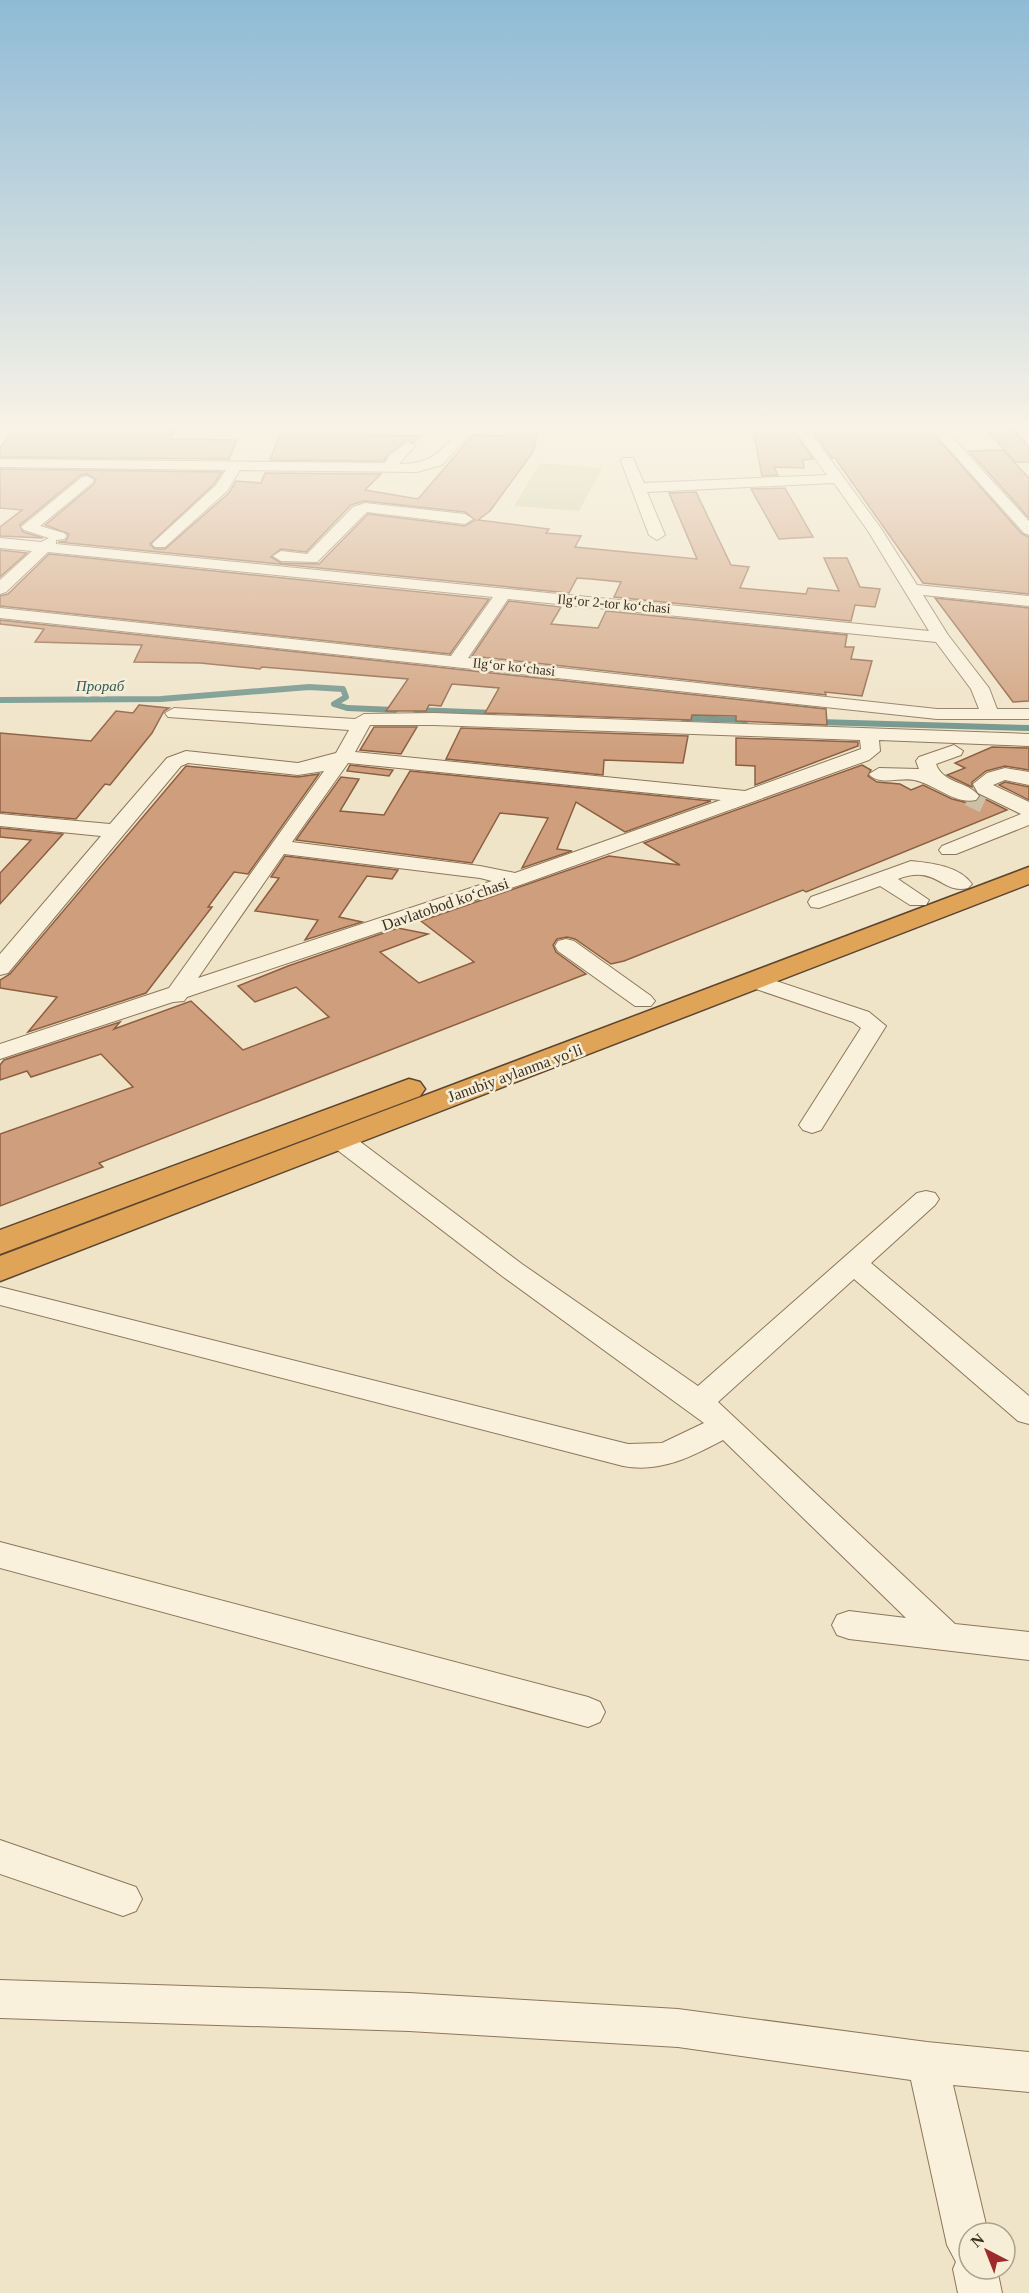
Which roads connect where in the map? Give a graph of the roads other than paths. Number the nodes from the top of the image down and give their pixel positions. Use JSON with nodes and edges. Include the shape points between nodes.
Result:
{"nodes":[{"id":1,"x":59,"y":536,"type":"edge"},
{"id":2,"x":83,"y":536,"type":"edge"},
{"id":3,"x":169,"y":536,"type":"edge"},
{"id":4,"x":333,"y":536,"type":"edge"},
{"id":5,"x":878,"y":536,"type":"edge"},
{"id":6,"x":0,"y":543,"type":"edge"},
{"id":7,"x":160,"y":544,"type":"junction"},
{"id":8,"x":42,"y":548,"type":"junction"},
{"id":9,"x":311,"y":559,"type":"junction"},
{"id":10,"x":0,"y":589,"type":"edge"},
{"id":11,"x":623,"y":589,"type":"dead end"},
{"id":12,"x":909,"y":589,"type":"junction"},
{"id":13,"x":503,"y":594,"type":"junction"},
{"id":14,"x":1029,"y":601,"type":"edge"},
{"id":15,"x":761,"y":602,"type":"dead end"},
{"id":16,"x":819,"y":609,"type":"dead end"},
{"id":17,"x":0,"y":613,"type":"edge"},
{"id":18,"x":941,"y":637,"type":"junction"},
{"id":19,"x":457,"y":661,"type":"junction"},
{"id":20,"x":174,"y":713,"type":"dead end"},
{"id":21,"x":990,"y":714,"type":"junction"},
{"id":22,"x":1029,"y":714,"type":"edge"},
{"id":23,"x":360,"y":725,"type":"junction"},
{"id":24,"x":1029,"y":740,"type":"edge"},
{"id":25,"x":870,"y":742,"type":"junction"},
{"id":26,"x":954,"y":751,"type":"dead end"},
{"id":27,"x":344,"y":757,"type":"junction"},
{"id":28,"x":926,"y":761,"type":"junction"},
{"id":29,"x":879,"y":774,"type":"dead end"},
{"id":30,"x":935,"y":779,"type":"junction"},
{"id":31,"x":1029,"y":779,"type":"edge"},
{"id":32,"x":750,"y":796,"type":"junction"},
{"id":33,"x":1026,"y":816,"type":"edge"},
{"id":34,"x":0,"y":820,"type":"edge"},
{"id":35,"x":115,"y":831,"type":"junction"},
{"id":36,"x":279,"y":847,"type":"junction"},
{"id":37,"x":949,"y":850,"type":"dead end"},
{"id":38,"x":1029,"y":858,"type":"edge"},
{"id":39,"x":1029,"y":875,"type":"edge"},
{"id":40,"x":882,"y":878,"type":"junction"},
{"id":41,"x":516,"y":880,"type":"junction"},
{"id":42,"x":961,"y":884,"type":"junction"},
{"id":43,"x":918,"y":900,"type":"junction"},
{"id":44,"x":819,"y":902,"type":"dead end"},
{"id":45,"x":10,"y":943,"type":"edge"},
{"id":46,"x":566,"y":946,"type":"dead end"},
{"id":47,"x":0,"y":968,"type":"edge"},
{"id":48,"x":755,"y":981,"type":"junction"},
{"id":49,"x":176,"y":996,"type":"junction"},
{"id":50,"x":643,"y":1002,"type":"junction"},
{"id":51,"x":0,"y":1052,"type":"edge"},
{"id":52,"x":812,"y":1125,"type":"dead end"},
{"id":53,"x":341,"y":1140,"type":"junction"},
{"id":54,"x":926,"y":1198,"type":"dead end"},
{"id":55,"x":0,"y":1243,"type":"edge"},
{"id":56,"x":854,"y":1264,"type":"junction"},
{"id":57,"x":0,"y":1269,"type":"edge"},
{"id":58,"x":0,"y":1296,"type":"edge"},
{"id":59,"x":699,"y":1402,"type":"junction"},
{"id":60,"x":1029,"y":1413,"type":"edge"},
{"id":61,"x":726,"y":1425,"type":"junction"},
{"id":62,"x":0,"y":1555,"type":"edge"},
{"id":63,"x":849,"y":1625,"type":"dead end"},
{"id":64,"x":948,"y":1638,"type":"junction"},
{"id":65,"x":1029,"y":1646,"type":"edge"},
{"id":66,"x":588,"y":1712,"type":"dead end"},
{"id":67,"x":0,"y":1857,"type":"edge"},
{"id":68,"x":123,"y":1899,"type":"dead end"},
{"id":69,"x":0,"y":1999,"type":"edge"},
{"id":70,"x":927,"y":2062,"type":"junction"},
{"id":71,"x":1029,"y":2072,"type":"edge"},
{"id":72,"x":963,"y":2221,"type":"edge"}],
"edges":[{"from":1,"to":8,"type":"street"},
{"from":2,"to":7,"type":"street"},
{"from":3,"to":7,"type":"street"},
{"from":4,"to":9,"type":"street"},
{"from":5,"to":12,"type":"street"},
{"from":6,"to":8,"type":"street","name":"Ilgʻor 2-tor koʻchasi"},
{"from":7,"to":9,"type":"street"},
{"from":8,"to":10,"type":"street"},
{"from":8,"to":13,"type":"street","name":"Ilgʻor 2-tor koʻchasi"},
{"from":9,"to":11,"type":"street"},
{"from":12,"to":14,"type":"street"},
{"from":12,"to":18,"type":"street"},
{"from":13,"to":18,"type":"street","name":"Ilgʻor 2-tor koʻchasi"},
{"from":13,"to":19,"type":"street"},
{"from":15,"to":16,"type":"street"},
{"from":17,"to":19,"type":"street","name":"Ilgʻor koʻchasi"},
{"from":18,"to":21,"type":"street","via":[[980,688]]},
{"from":19,"to":21,"type":"street","name":"Ilgʻor koʻchasi","via":[[937,714]]},
{"from":20,"to":23,"type":"street"},
{"from":21,"to":22,"type":"street","name":"Ilgʻor koʻchasi"},
{"from":23,"to":25,"type":"street","via":[[366,720],[434,719]]},
{"from":23,"to":27,"type":"street"},
{"from":24,"to":25,"type":"street"},
{"from":25,"to":28,"type":"street"},
{"from":25,"to":32,"type":"street","name":"Davlatobod koʻchasi"},
{"from":26,"to":28,"type":"street"},
{"from":27,"to":32,"type":"street"},
{"from":27,"to":35,"type":"street","via":[[298,769],[177,759]]},
{"from":27,"to":36,"type":"street"},
{"from":28,"to":30,"type":"street","via":[[929,774]]},
{"from":29,"to":30,"type":"street","via":[[912,773]]},
{"from":30,"to":33,"type":"street","via":[[976,799]]},
{"from":31,"to":33,"type":"street","via":[[1005,773],[983,784]]},
{"from":32,"to":41,"type":"street","name":"Davlatobod koʻchasi"},
{"from":33,"to":37,"type":"street"},
{"from":34,"to":35,"type":"street"},
{"from":35,"to":45,"type":"street"},
{"from":36,"to":41,"type":"street"},
{"from":36,"to":49,"type":"street"},
{"from":38,"to":42,"type":"highway","name":"Janubiy aylanma yoʻli"},
{"from":39,"to":48,"type":"highway","name":"Janubiy aylanma yoʻli"},
{"from":40,"to":42,"type":"street","via":[[911,867],[926,867]]},
{"from":40,"to":43,"type":"street"},
{"from":40,"to":44,"type":"street"},
{"from":41,"to":49,"type":"street","name":"Davlatobod koʻchasi"},
{"from":42,"to":43,"type":"highway","name":"Janubiy aylanma yoʻli"},
{"from":43,"to":50,"type":"highway","name":"Janubiy aylanma yoʻli"},
{"from":45,"to":47,"type":"street"},
{"from":46,"to":50,"type":"street"},
{"from":48,"to":52,"type":"street","via":[[861,1017],[874,1026]]},
{"from":48,"to":53,"type":"highway","name":"Janubiy aylanma yoʻli"},
{"from":49,"to":51,"type":"street","name":"Davlatobod koʻchasi"},
{"from":50,"to":55,"type":"highway","name":"Janubiy aylanma yoʻli"},
{"from":53,"to":57,"type":"highway","name":"Janubiy aylanma yoʻli"},
{"from":53,"to":59,"type":"street","via":[[512,1270]]},
{"from":54,"to":56,"type":"street"},
{"from":56,"to":59,"type":"street"},
{"from":56,"to":60,"type":"street"},
{"from":58,"to":61,"type":"street","via":[[638,1457],[676,1451]]},
{"from":59,"to":61,"type":"street"},
{"from":61,"to":64,"type":"street"},
{"from":62,"to":66,"type":"street"},
{"from":63,"to":64,"type":"street"},
{"from":64,"to":65,"type":"street"},
{"from":67,"to":68,"type":"street"},
{"from":69,"to":70,"type":"street","via":[[409,2012],[678,2028]]},
{"from":70,"to":71,"type":"street"},
{"from":70,"to":72,"type":"street"}]}
